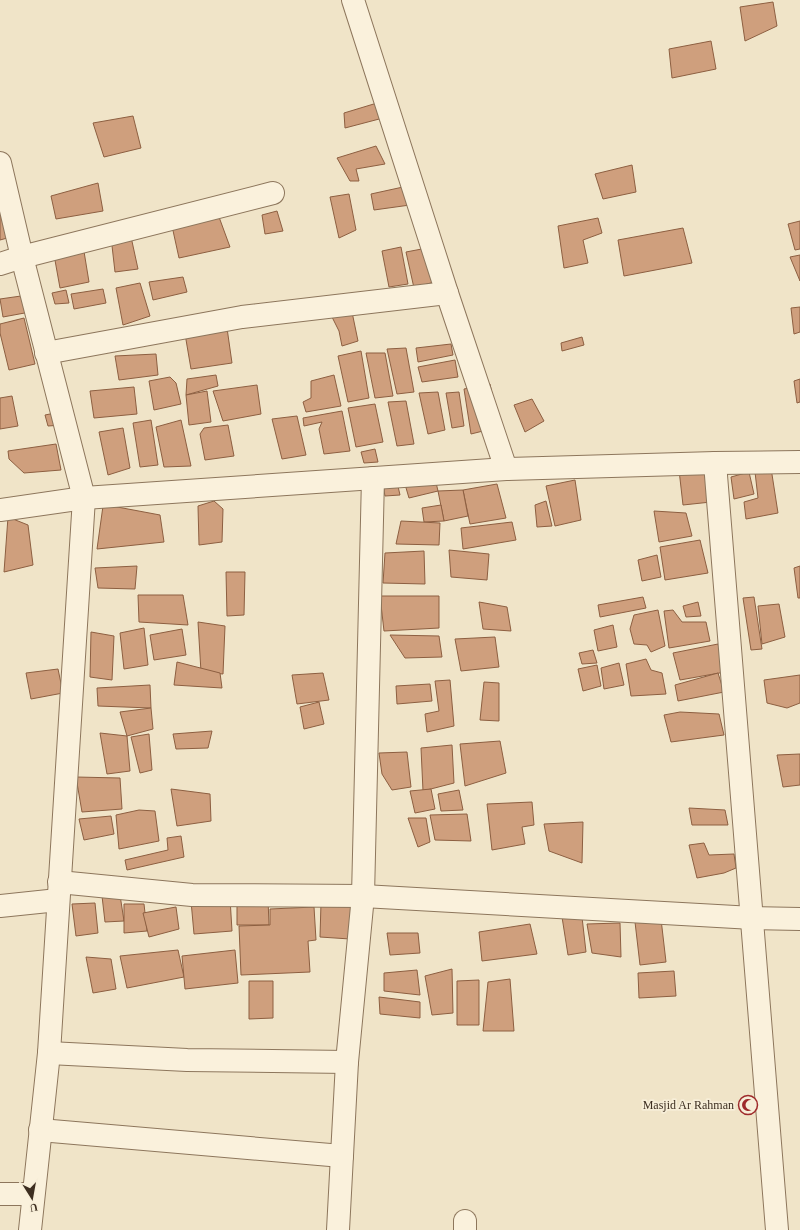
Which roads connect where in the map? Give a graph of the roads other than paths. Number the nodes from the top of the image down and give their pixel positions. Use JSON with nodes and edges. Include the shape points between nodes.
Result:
{"nodes":[{"id":1,"x":353,"y":0,"type":"edge"},
{"id":2,"x":0,"y":163,"type":"edge"},
{"id":3,"x":273,"y":193,"type":"dead end"},
{"id":4,"x":22,"y":256,"type":"junction"},
{"id":5,"x":0,"y":264,"type":"edge"},
{"id":6,"x":447,"y":293,"type":"junction"},
{"id":7,"x":46,"y":354,"type":"junction"},
{"id":8,"x":800,"y":462,"type":"edge"},
{"id":9,"x":715,"y":463,"type":"junction"},
{"id":10,"x":506,"y":469,"type":"junction"},
{"id":11,"x":373,"y":478,"type":"junction"},
{"id":12,"x":84,"y":498,"type":"junction"},
{"id":13,"x":0,"y":510,"type":"edge"},
{"id":14,"x":58,"y":891,"type":"junction"},
{"id":15,"x":363,"y":896,"type":"junction"},
{"id":16,"x":0,"y":906,"type":"edge"},
{"id":17,"x":753,"y":918,"type":"junction"},
{"id":18,"x":800,"y":919,"type":"edge"},
{"id":19,"x":49,"y":1053,"type":"junction"},
{"id":20,"x":347,"y":1062,"type":"junction"},
{"id":21,"x":40,"y":1130,"type":"junction"},
{"id":22,"x":342,"y":1156,"type":"junction"},
{"id":23,"x":0,"y":1194,"type":"edge"},
{"id":24,"x":33,"y":1194,"type":"junction"},
{"id":25,"x":30,"y":1230,"type":"edge"},
{"id":26,"x":338,"y":1230,"type":"edge"},
{"id":27,"x":777,"y":1230,"type":"edge"}],
"edges":[{"from":1,"to":6,"type":"street"},
{"from":2,"to":4,"type":"street"},
{"from":3,"to":4,"type":"street"},
{"from":4,"to":5,"type":"street"},
{"from":4,"to":7,"type":"street"},
{"from":6,"to":7,"type":"street","via":[[242,317]]},
{"from":6,"to":10,"type":"street"},
{"from":7,"to":12,"type":"street"},
{"from":8,"to":9,"type":"street"},
{"from":9,"to":10,"type":"street"},
{"from":9,"to":17,"type":"street"},
{"from":10,"to":11,"type":"street"},
{"from":11,"to":12,"type":"street"},
{"from":11,"to":15,"type":"street"},
{"from":12,"to":13,"type":"street"},
{"from":12,"to":14,"type":"street"},
{"from":14,"to":15,"type":"street"},
{"from":14,"to":16,"type":"street"},
{"from":14,"to":19,"type":"street"},
{"from":15,"to":17,"type":"street"},
{"from":15,"to":20,"type":"street"},
{"from":17,"to":18,"type":"street"},
{"from":17,"to":27,"type":"street"},
{"from":19,"to":20,"type":"street","via":[[187,1060]]},
{"from":19,"to":21,"type":"street"},
{"from":20,"to":22,"type":"street"},
{"from":21,"to":22,"type":"street"},
{"from":21,"to":24,"type":"street"},
{"from":22,"to":26,"type":"street"},
{"from":23,"to":24,"type":"street"},
{"from":24,"to":25,"type":"street"}]}
